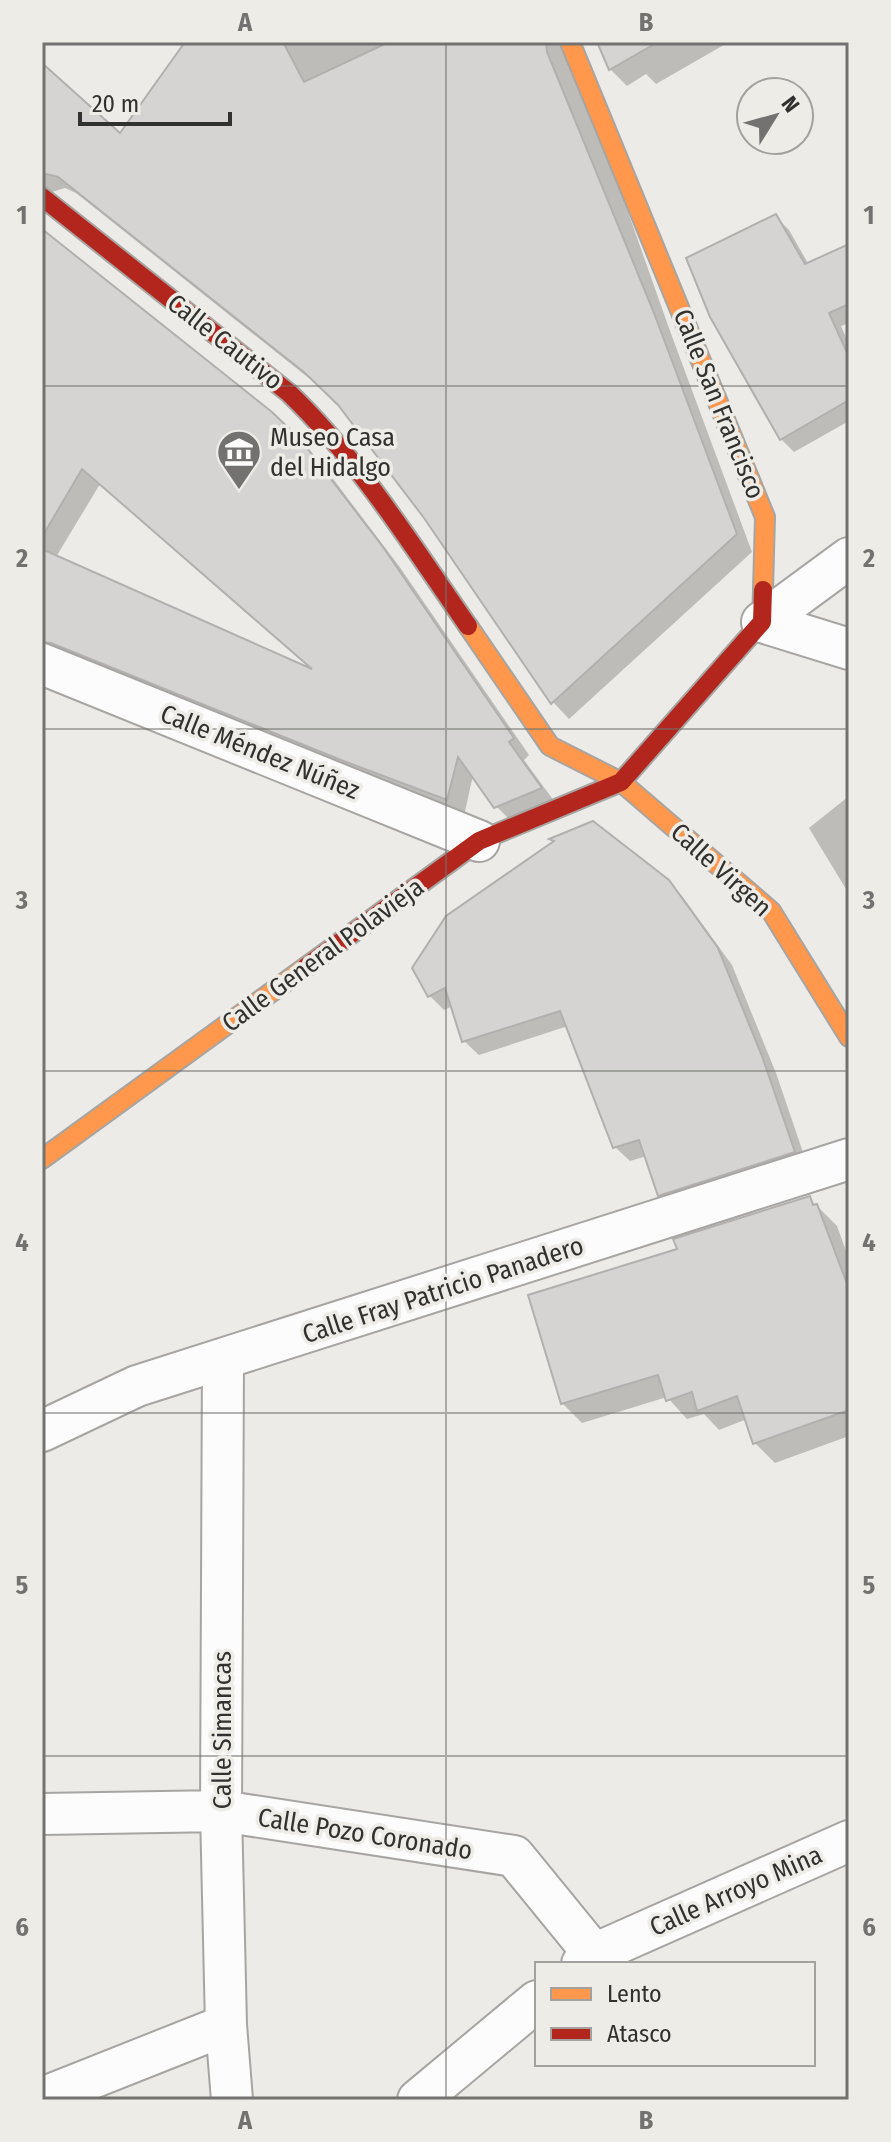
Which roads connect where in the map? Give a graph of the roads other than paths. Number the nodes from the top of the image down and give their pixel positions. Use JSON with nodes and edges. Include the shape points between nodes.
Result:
{"nodes":[{"id":1,"x":570,"y":42,"type":"edge"},
{"id":2,"x":42,"y":197,"type":"edge"},
{"id":3,"x":849,"y":558,"type":"edge"},
{"id":4,"x":762,"y":622,"type":"junction"},
{"id":5,"x":849,"y":649,"type":"edge"},
{"id":6,"x":42,"y":664,"type":"edge"},
{"id":7,"x":550,"y":746,"type":"joint"},
{"id":8,"x":621,"y":782,"type":"junction"},
{"id":9,"x":479,"y":841,"type":"junction"},
{"id":10,"x":849,"y":1037,"type":"edge"},
{"id":11,"x":42,"y":1159,"type":"edge"},
{"id":12,"x":849,"y":1159,"type":"edge"},
{"id":13,"x":223,"y":1360,"type":"junction"},
{"id":14,"x":42,"y":1431,"type":"edge"},
{"id":15,"x":221,"y":1811,"type":"junction"},
{"id":16,"x":42,"y":1814,"type":"edge"},
{"id":17,"x":849,"y":1841,"type":"edge"},
{"id":18,"x":588,"y":1959,"type":"edge"},
{"id":19,"x":535,"y":2003,"type":"edge"},
{"id":20,"x":226,"y":2025,"type":"junction"},
{"id":21,"x":42,"y":2098,"type":"edge"},
{"id":22,"x":232,"y":2100,"type":"edge"},
{"id":23,"x":418,"y":2100,"type":"edge"}],
"edges":[{"from":1,"to":4,"type":"street","name":"Calle San Francisco","via":[[765,517]]},
{"from":2,"to":7,"type":"street","name":"Calle Cautivo","via":[[320,423],[403,532]]},
{"from":3,"to":4,"type":"street"},
{"from":4,"to":5,"type":"street"},
{"from":4,"to":8,"type":"street"},
{"from":6,"to":9,"type":"street","name":"Calle Méndez Núñez"},
{"from":7,"to":8,"type":"street","name":"Calle Virgen"},
{"from":8,"to":9,"type":"street","name":"Calle General Polavieja"},
{"from":8,"to":10,"type":"street","name":"Calle Virgen","via":[[771,911]]},
{"from":9,"to":11,"type":"street","name":"Calle General Polavieja"},
{"from":12,"to":13,"type":"street","name":"Calle Fray Patricio Panadero"},
{"from":13,"to":14,"type":"street","name":"Calle Fray Patricio Panadero","via":[[137,1386]]},
{"from":13,"to":15,"type":"street","name":"Calle Simancas"},
{"from":15,"to":16,"type":"street","name":"Calle Pozo Coronado"},
{"from":15,"to":18,"type":"street","name":"Calle Pozo Coronado","via":[[514,1856]]},
{"from":15,"to":20,"type":"street","name":"Calle Simancas"},
{"from":17,"to":18,"type":"street","name":"Calle Arroyo Mina"},
{"from":19,"to":23,"type":"street"},
{"from":20,"to":21,"type":"street"},
{"from":20,"to":22,"type":"street","name":"Calle Simancas"}]}
